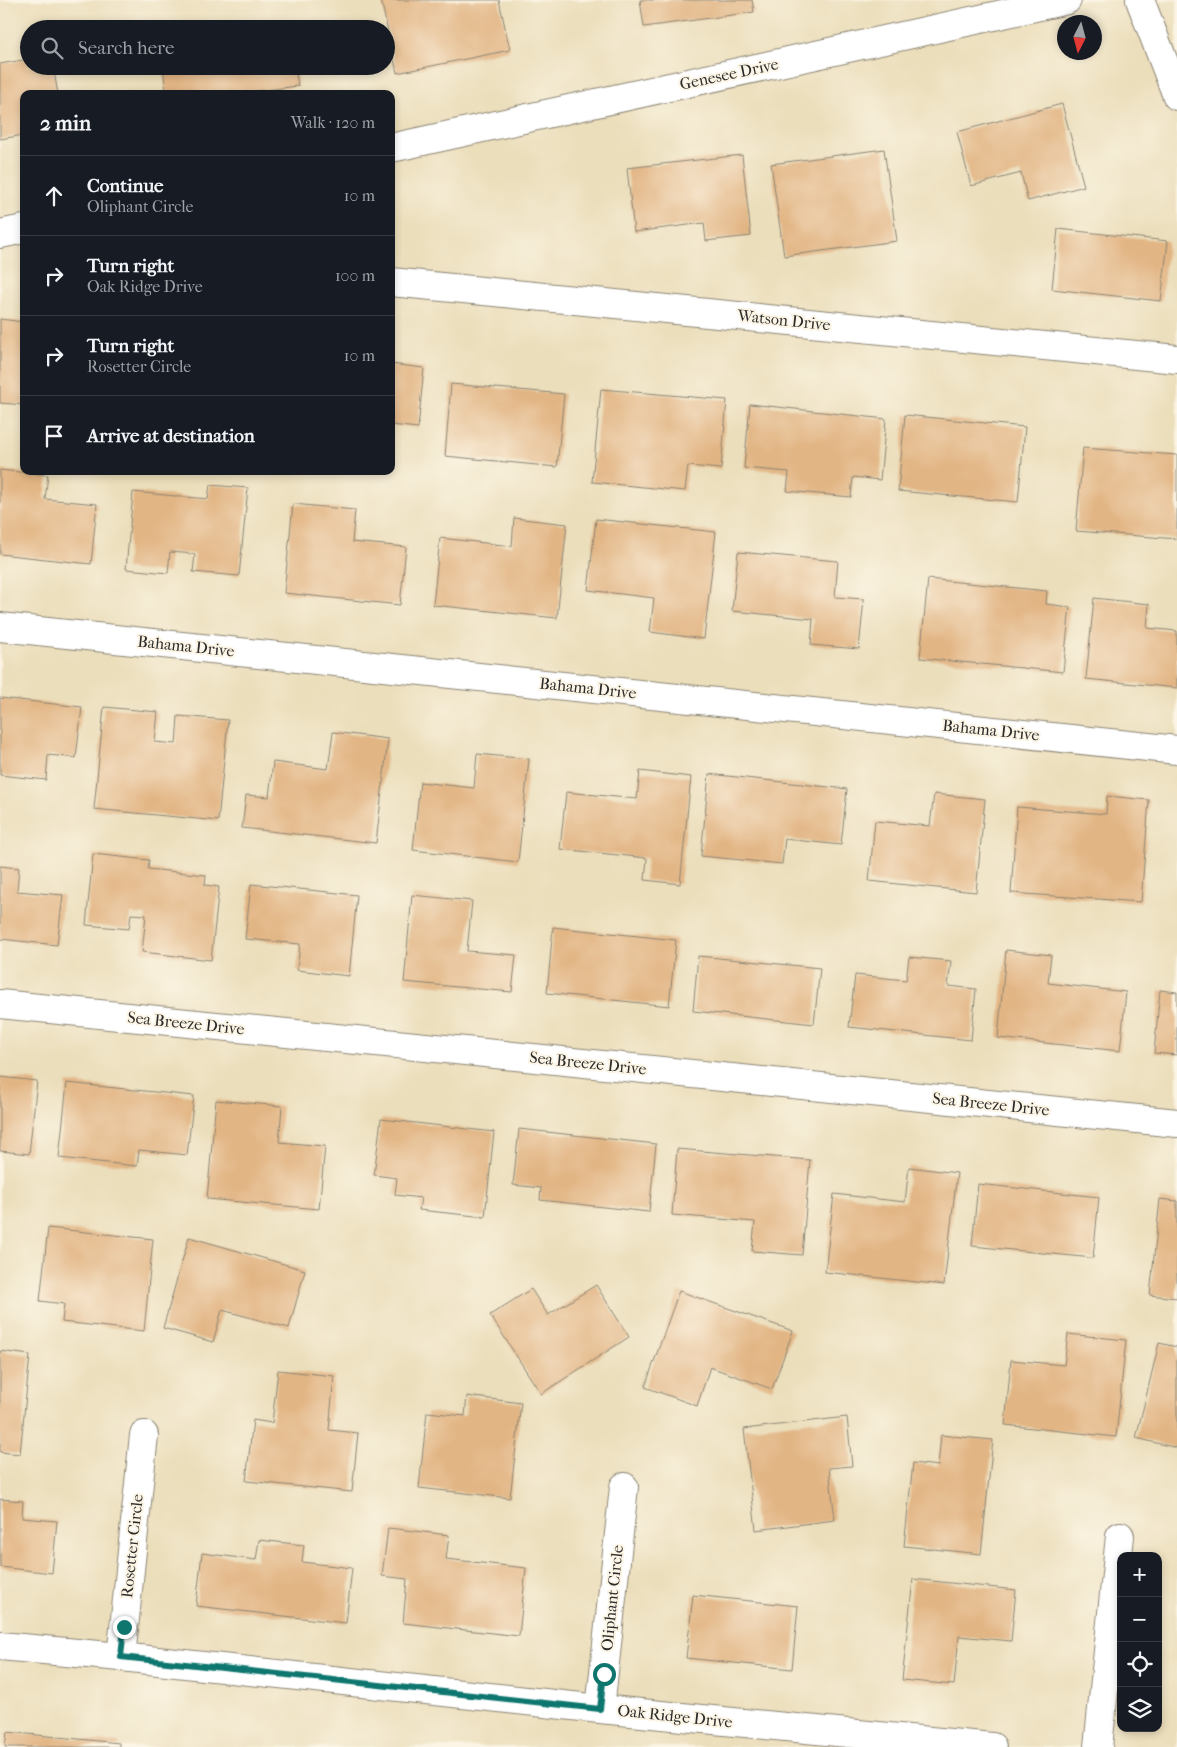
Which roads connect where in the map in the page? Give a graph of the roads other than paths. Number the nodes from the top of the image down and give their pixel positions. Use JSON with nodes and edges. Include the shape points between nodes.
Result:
{"nodes":[{"id":1,"x":1067,"y":0,"type":"edge"},
{"id":2,"x":1140,"y":0,"type":"edge"},
{"id":3,"x":1177,"y":96,"type":"edge"},
{"id":4,"x":395,"y":147,"type":"edge"},
{"id":5,"x":20,"y":230,"type":"edge"},
{"id":6,"x":0,"y":234,"type":"edge"},
{"id":7,"x":0,"y":244,"type":"edge"},
{"id":8,"x":20,"y":246,"type":"edge"},
{"id":9,"x":395,"y":282,"type":"edge"},
{"id":10,"x":1177,"y":359,"type":"edge"},
{"id":11,"x":0,"y":627,"type":"edge"},
{"id":12,"x":1177,"y":750,"type":"edge"},
{"id":13,"x":0,"y":1004,"type":"edge"},
{"id":14,"x":1177,"y":1123,"type":"edge"},
{"id":15,"x":144,"y":1435,"type":"dead end"},
{"id":16,"x":624,"y":1487,"type":"dead end"},
{"id":17,"x":1120,"y":1536,"type":"dead end"},
{"id":18,"x":0,"y":1646,"type":"edge"},
{"id":19,"x":121,"y":1657,"type":"junction"},
{"id":20,"x":600,"y":1709,"type":"junction"},
{"id":21,"x":992,"y":1747,"type":"edge"},
{"id":22,"x":1098,"y":1747,"type":"edge"}],
"edges":[{"from":1,"to":4,"type":"street","name":"Genesee Drive"},
{"from":2,"to":3,"type":"street"},
{"from":5,"to":6,"type":"street"},
{"from":7,"to":8,"type":"street"},
{"from":9,"to":10,"type":"street","name":"Watson Drive"},
{"from":11,"to":12,"type":"street","name":"Bahama Drive"},
{"from":13,"to":14,"type":"street","name":"Sea Breeze Drive"},
{"from":15,"to":19,"type":"street","name":"Rosetter Circle"},
{"from":16,"to":20,"type":"street","name":"Oliphant Circle"},
{"from":17,"to":22,"type":"street"},
{"from":18,"to":19,"type":"street","name":"Oak Ridge Drive"},
{"from":19,"to":20,"type":"street","name":"Oak Ridge Drive"},
{"from":20,"to":21,"type":"street","name":"Oak Ridge Drive"}]}
